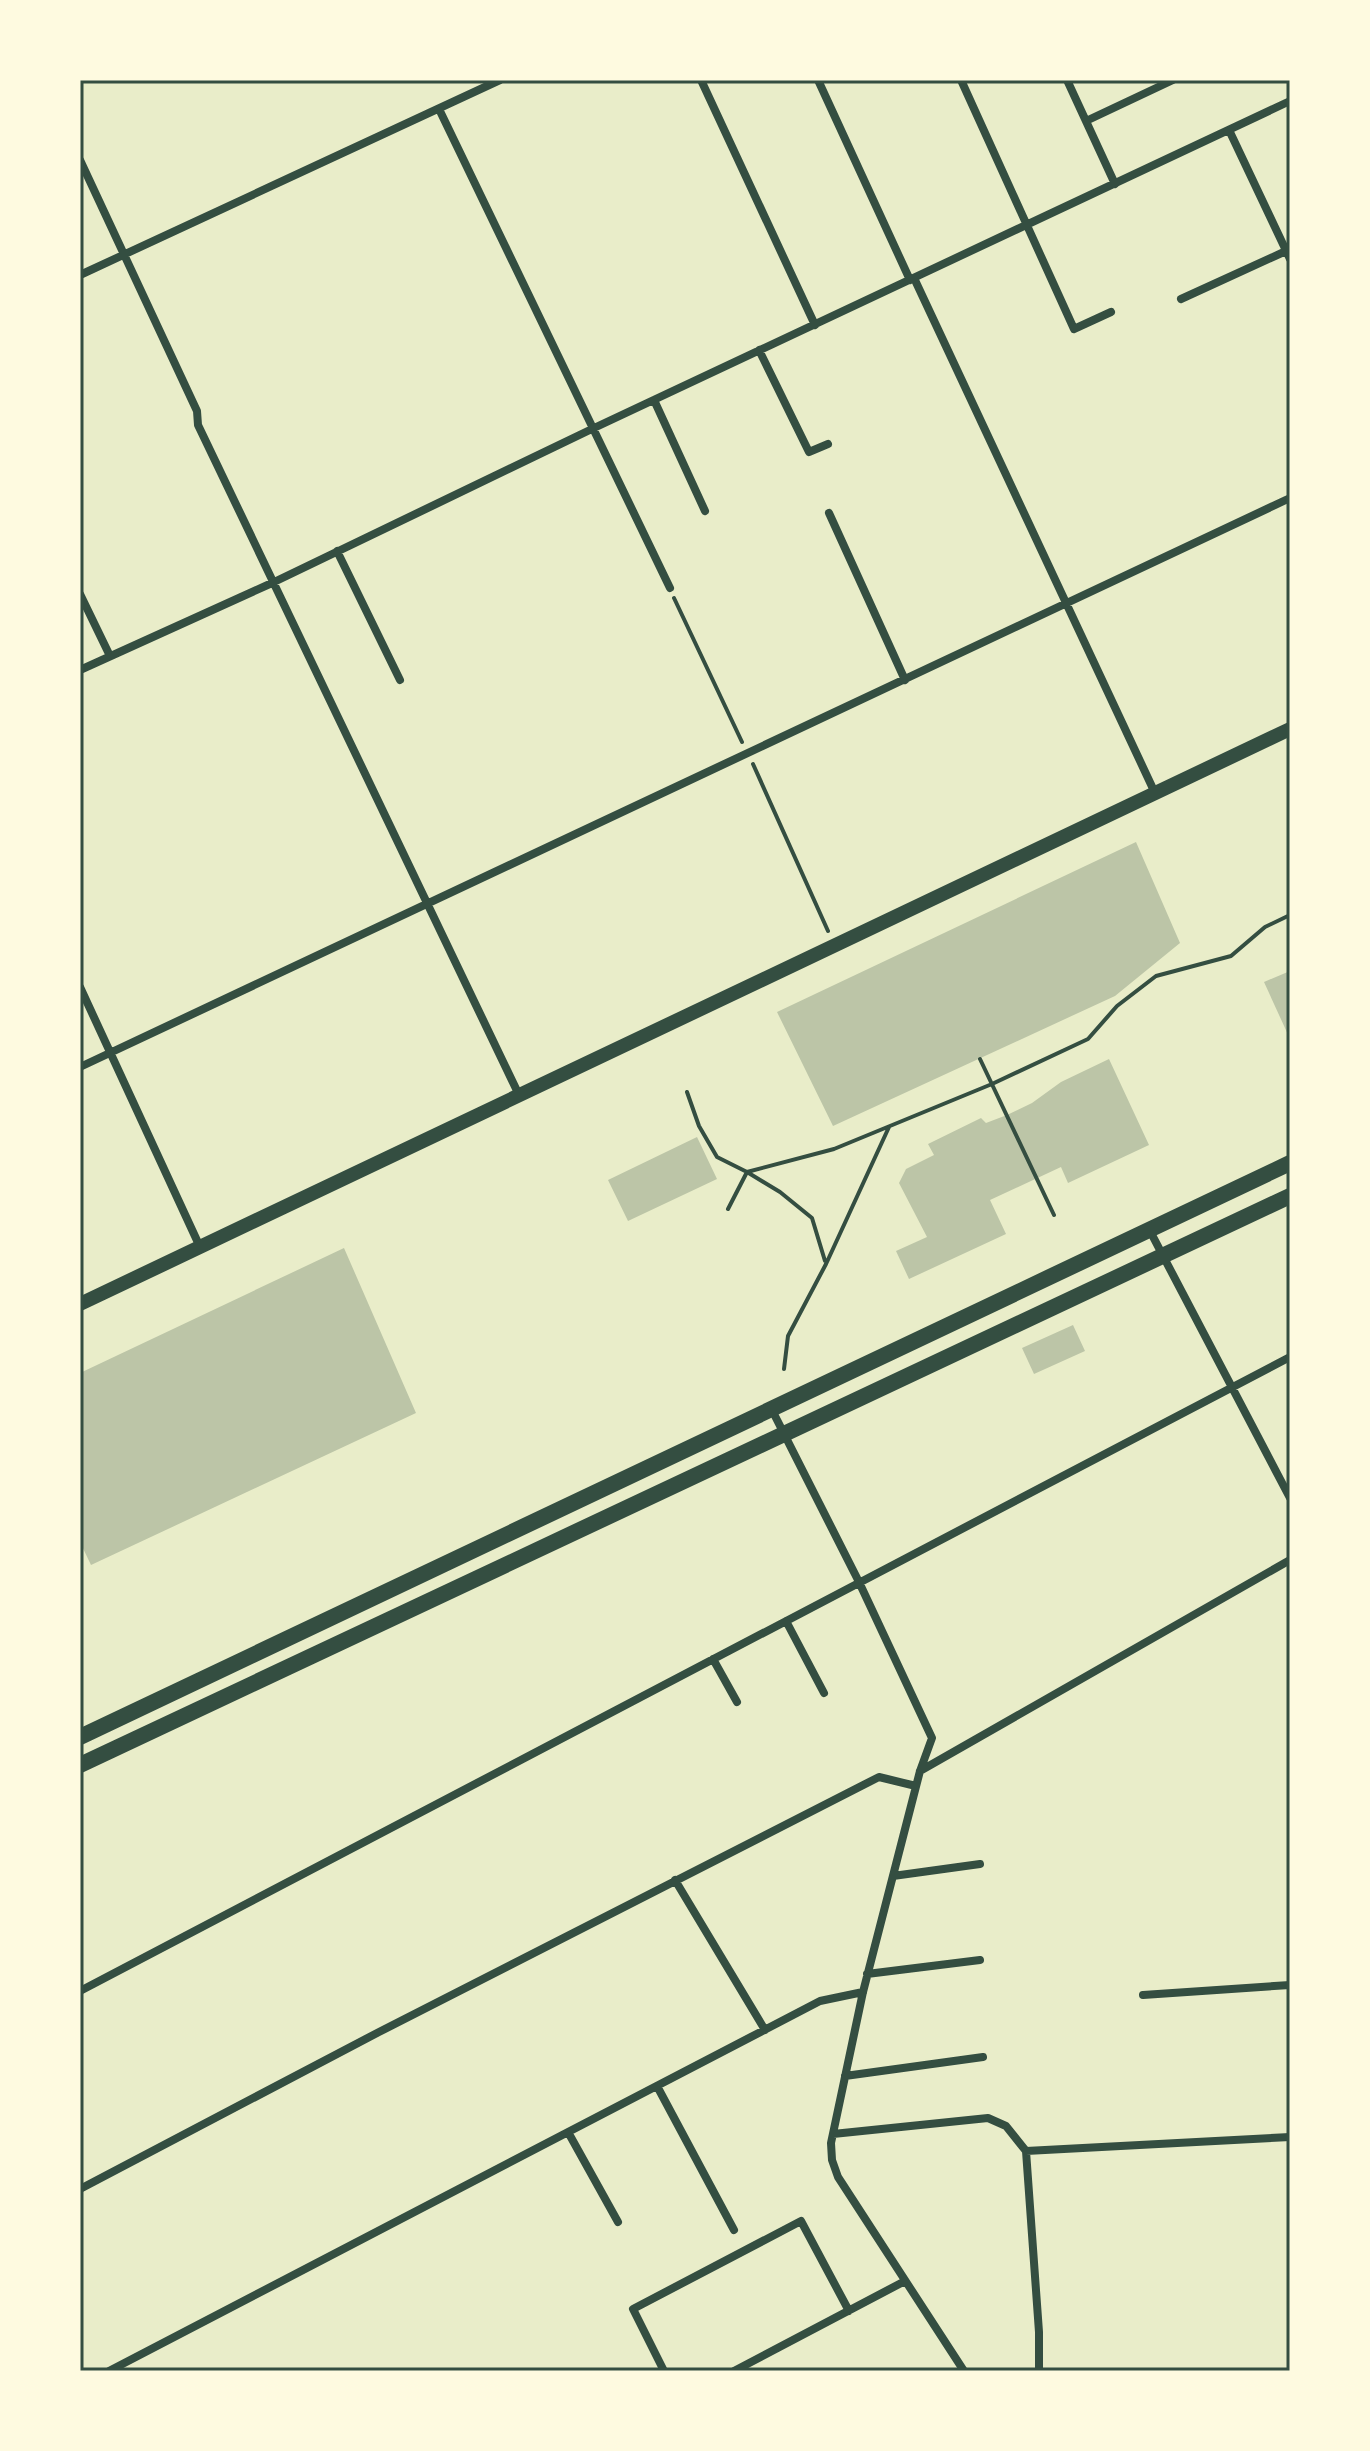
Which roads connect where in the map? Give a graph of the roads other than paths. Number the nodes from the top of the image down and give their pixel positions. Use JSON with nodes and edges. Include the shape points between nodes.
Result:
{"nodes":[{"id":1,"x":500,"y":80,"type":"edge"},
{"id":2,"x":701,"y":80,"type":"edge"},
{"id":3,"x":818,"y":80,"type":"edge"},
{"id":4,"x":961,"y":80,"type":"edge"},
{"id":5,"x":1067,"y":80,"type":"edge"},
{"id":6,"x":1173,"y":80,"type":"edge"},
{"id":7,"x":1290,"y":101,"type":"edge"},
{"id":8,"x":439,"y":109,"type":"junction"},
{"id":9,"x":1086,"y":121,"type":"junction"},
{"id":10,"x":1229,"y":130,"type":"junction"},
{"id":11,"x":80,"y":160,"type":"edge"},
{"id":12,"x":1115,"y":184,"type":"junction"},
{"id":13,"x":1028,"y":225,"type":"junction"},
{"id":14,"x":122,"y":254,"type":"junction"},
{"id":15,"x":1288,"y":255,"type":"edge"},
{"id":16,"x":80,"y":275,"type":"edge"},
{"id":17,"x":912,"y":279,"type":"junction"},
{"id":18,"x":1181,"y":299,"type":"dead end"},
{"id":19,"x":1111,"y":312,"type":"dead end"},
{"id":20,"x":815,"y":325,"type":"junction"},
{"id":21,"x":759,"y":350,"type":"junction"},
{"id":22,"x":654,"y":400,"type":"junction"},
{"id":23,"x":594,"y":428,"type":"junction"},
{"id":24,"x":828,"y":444,"type":"dead end"},
{"id":25,"x":1290,"y":498,"type":"edge"},
{"id":26,"x":705,"y":511,"type":"dead end"},
{"id":27,"x":829,"y":513,"type":"dead end"},
{"id":28,"x":337,"y":551,"type":"junction"},
{"id":29,"x":272,"y":583,"type":"junction"},
{"id":30,"x":670,"y":588,"type":"dead end"},
{"id":31,"x":80,"y":594,"type":"edge"},
{"id":32,"x":1067,"y":603,"type":"junction"},
{"id":33,"x":110,"y":656,"type":"junction"},
{"id":34,"x":80,"y":670,"type":"edge"},
{"id":35,"x":400,"y":680,"type":"dead end"},
{"id":36,"x":905,"y":680,"type":"junction"},
{"id":37,"x":1290,"y":729,"type":"edge"},
{"id":38,"x":1155,"y":793,"type":"junction"},
{"id":39,"x":429,"y":905,"type":"junction"},
{"id":40,"x":80,"y":987,"type":"edge"},
{"id":41,"x":110,"y":1053,"type":"junction"},
{"id":42,"x":80,"y":1067,"type":"edge"},
{"id":43,"x":519,"y":1095,"type":"junction"},
{"id":44,"x":1290,"y":1163,"type":"edge"},
{"id":45,"x":1290,"y":1196,"type":"edge"},
{"id":46,"x":1150,"y":1231,"type":"junction"},
{"id":47,"x":200,"y":1247,"type":"junction"},
{"id":48,"x":1164,"y":1255,"type":"junction"},
{"id":49,"x":80,"y":1304,"type":"edge"},
{"id":50,"x":1290,"y":1357,"type":"edge"},
{"id":51,"x":1233,"y":1387,"type":"junction"},
{"id":52,"x":772,"y":1410,"type":"junction"},
{"id":53,"x":785,"y":1434,"type":"junction"},
{"id":54,"x":1290,"y":1498,"type":"edge"},
{"id":55,"x":1290,"y":1560,"type":"edge"},
{"id":56,"x":859,"y":1582,"type":"junction"},
{"id":57,"x":786,"y":1621,"type":"junction"},
{"id":58,"x":713,"y":1659,"type":"junction"},
{"id":59,"x":824,"y":1693,"type":"dead end"},
{"id":60,"x":737,"y":1702,"type":"dead end"},
{"id":61,"x":80,"y":1737,"type":"edge"},
{"id":62,"x":80,"y":1765,"type":"edge"},
{"id":63,"x":920,"y":1771,"type":"junction"},
{"id":64,"x":916,"y":1786,"type":"junction"},
{"id":65,"x":980,"y":1864,"type":"dead end"},
{"id":66,"x":893,"y":1876,"type":"junction"},
{"id":67,"x":675,"y":1880,"type":"junction"},
{"id":68,"x":980,"y":1960,"type":"dead end"},
{"id":69,"x":867,"y":1974,"type":"junction"},
{"id":70,"x":1290,"y":1985,"type":"edge"},
{"id":71,"x":80,"y":1991,"type":"edge"},
{"id":72,"x":863,"y":1992,"type":"junction"},
{"id":73,"x":1143,"y":1995,"type":"dead end"},
{"id":74,"x":765,"y":2030,"type":"junction"},
{"id":75,"x":983,"y":2057,"type":"dead end"},
{"id":76,"x":845,"y":2076,"type":"junction"},
{"id":77,"x":657,"y":2086,"type":"junction"},
{"id":78,"x":568,"y":2132,"type":"junction"},
{"id":79,"x":833,"y":2134,"type":"junction"},
{"id":80,"x":1290,"y":2137,"type":"edge"},
{"id":81,"x":1026,"y":2151,"type":"junction"},
{"id":82,"x":80,"y":2189,"type":"edge"},
{"id":83,"x":618,"y":2222,"type":"dead end"},
{"id":84,"x":734,"y":2230,"type":"dead end"},
{"id":85,"x":905,"y":2281,"type":"junction"},
{"id":86,"x":849,"y":2311,"type":"junction"},
{"id":87,"x":109,"y":2371,"type":"edge"},
{"id":88,"x":664,"y":2371,"type":"edge"},
{"id":89,"x":734,"y":2371,"type":"edge"},
{"id":90,"x":964,"y":2371,"type":"edge"},
{"id":91,"x":1039,"y":2371,"type":"edge"}],
"edges":[{"from":1,"to":8,"type":"street"},
{"from":2,"to":20,"type":"street"},
{"from":3,"to":17,"type":"street"},
{"from":4,"to":13,"type":"street"},
{"from":5,"to":9,"type":"street"},
{"from":6,"to":9,"type":"street"},
{"from":7,"to":10,"type":"street"},
{"from":8,"to":14,"type":"street"},
{"from":8,"to":23,"type":"street"},
{"from":9,"to":12,"type":"street"},
{"from":10,"to":12,"type":"street"},
{"from":10,"to":15,"type":"street"},
{"from":11,"to":14,"type":"street"},
{"from":12,"to":13,"type":"street"},
{"from":13,"to":17,"type":"street"},
{"from":13,"to":19,"type":"street","via":[[1074,329]]},
{"from":14,"to":16,"type":"street"},
{"from":14,"to":29,"type":"street"},
{"from":15,"to":18,"type":"street"},
{"from":17,"to":20,"type":"street"},
{"from":17,"to":32,"type":"street"},
{"from":20,"to":21,"type":"street"},
{"from":21,"to":22,"type":"street"},
{"from":21,"to":24,"type":"street","via":[[809,452]]},
{"from":22,"to":23,"type":"street"},
{"from":22,"to":26,"type":"street"},
{"from":23,"to":28,"type":"street"},
{"from":23,"to":30,"type":"street"},
{"from":25,"to":32,"type":"street"},
{"from":27,"to":36,"type":"street"},
{"from":28,"to":29,"type":"street"},
{"from":28,"to":35,"type":"street"},
{"from":29,"to":33,"type":"street"},
{"from":29,"to":39,"type":"street"},
{"from":31,"to":33,"type":"street"},
{"from":32,"to":36,"type":"street"},
{"from":32,"to":38,"type":"street"},
{"from":33,"to":34,"type":"street"},
{"from":36,"to":39,"type":"street"},
{"from":37,"to":38,"type":"street"},
{"from":38,"to":43,"type":"street"},
{"from":39,"to":41,"type":"street"},
{"from":39,"to":43,"type":"street"},
{"from":40,"to":41,"type":"street"},
{"from":41,"to":42,"type":"street"},
{"from":41,"to":47,"type":"street"},
{"from":43,"to":47,"type":"street"},
{"from":44,"to":46,"type":"main road"},
{"from":45,"to":48,"type":"main road"},
{"from":46,"to":48,"type":"street"},
{"from":46,"to":52,"type":"main road"},
{"from":47,"to":49,"type":"street"},
{"from":48,"to":51,"type":"street"},
{"from":48,"to":53,"type":"main road"},
{"from":50,"to":51,"type":"street"},
{"from":51,"to":54,"type":"street"},
{"from":51,"to":56,"type":"street"},
{"from":52,"to":53,"type":"street"},
{"from":52,"to":61,"type":"main road"},
{"from":53,"to":56,"type":"street"},
{"from":53,"to":62,"type":"main road"},
{"from":55,"to":63,"type":"street"},
{"from":56,"to":57,"type":"street"},
{"from":56,"to":63,"type":"street","via":[[932,1738]]},
{"from":57,"to":58,"type":"street"},
{"from":57,"to":59,"type":"street"},
{"from":58,"to":60,"type":"street"},
{"from":58,"to":71,"type":"street"},
{"from":63,"to":64,"type":"street"},
{"from":64,"to":66,"type":"street"},
{"from":64,"to":67,"type":"street","via":[[879,1777]]},
{"from":65,"to":66,"type":"street"},
{"from":66,"to":69,"type":"street"},
{"from":67,"to":74,"type":"street"},
{"from":67,"to":82,"type":"street"},
{"from":68,"to":69,"type":"street"},
{"from":69,"to":72,"type":"street"},
{"from":70,"to":73,"type":"street"},
{"from":72,"to":74,"type":"street","via":[[820,2001]]},
{"from":72,"to":76,"type":"street"},
{"from":74,"to":77,"type":"street"},
{"from":75,"to":76,"type":"street"},
{"from":76,"to":79,"type":"street"},
{"from":77,"to":78,"type":"street"},
{"from":77,"to":84,"type":"street"},
{"from":78,"to":83,"type":"street"},
{"from":78,"to":87,"type":"street"},
{"from":79,"to":81,"type":"street","via":[[988,2118],[1006,2126]]},
{"from":79,"to":85,"type":"street","via":[[838,2177]]},
{"from":80,"to":81,"type":"street"},
{"from":81,"to":91,"type":"street"},
{"from":85,"to":86,"type":"street"},
{"from":85,"to":90,"type":"street"},
{"from":86,"to":88,"type":"street","via":[[801,2221],[633,2309]]},
{"from":86,"to":89,"type":"street"}]}
